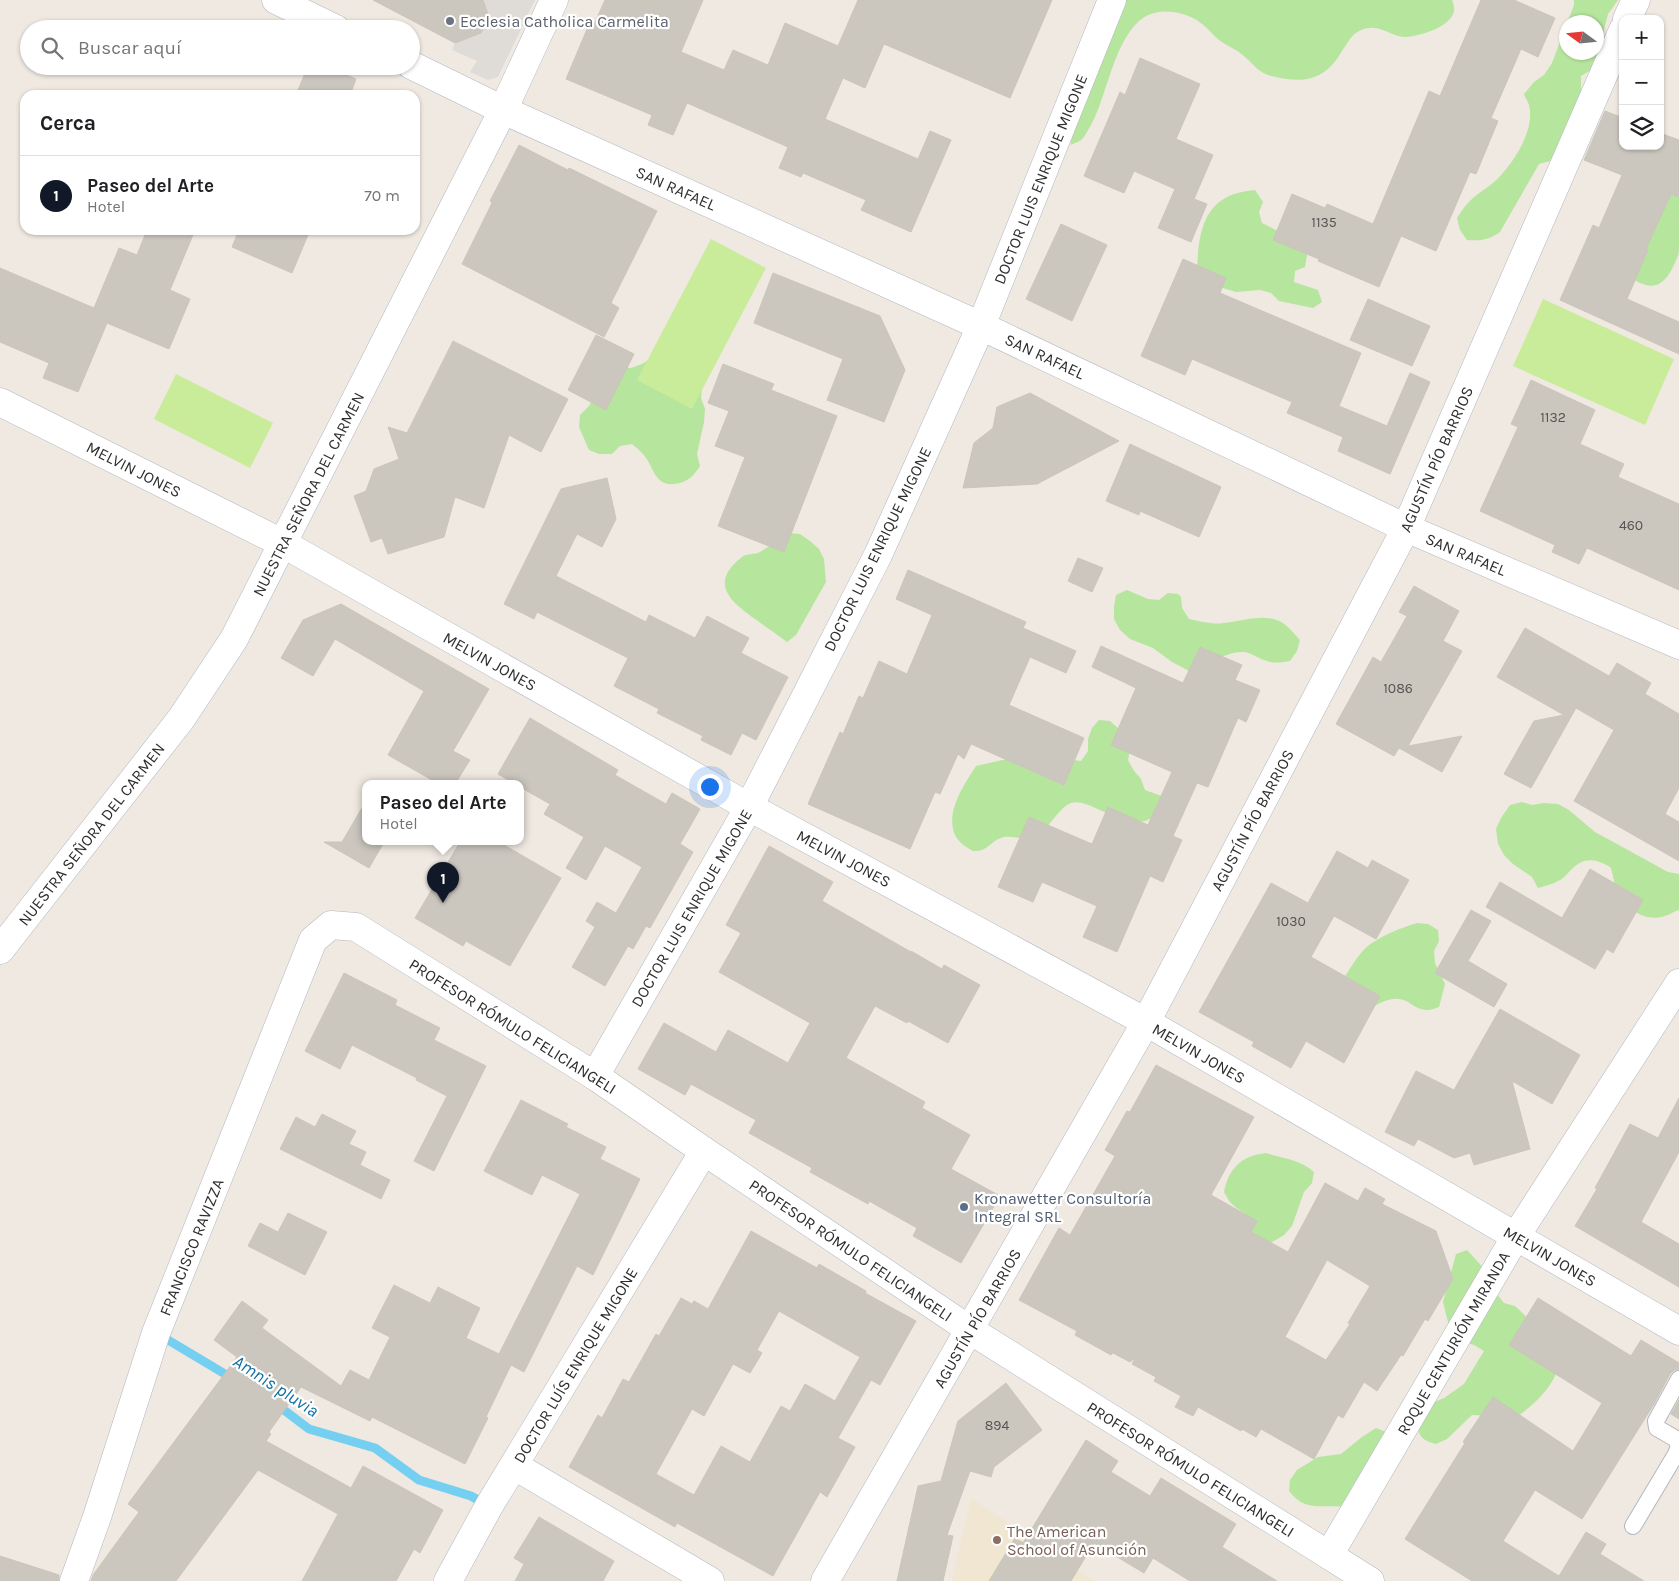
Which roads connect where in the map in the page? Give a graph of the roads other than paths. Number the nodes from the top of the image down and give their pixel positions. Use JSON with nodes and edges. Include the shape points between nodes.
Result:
{"nodes":[{"id":1,"x":276,"y":0,"type":"edge"},
{"id":2,"x":554,"y":0,"type":"edge"},
{"id":3,"x":1112,"y":0,"type":"edge"},
{"id":4,"x":1636,"y":0,"type":"edge"},
{"id":5,"x":1630,"y":15,"type":"edge"},
{"id":6,"x":317,"y":20,"type":"edge"},
{"id":7,"x":1619,"y":39,"type":"edge"},
{"id":8,"x":420,"y":70,"type":"edge"},
{"id":9,"x":503,"y":110,"type":"junction"},
{"id":10,"x":981,"y":326,"type":"junction"},
{"id":11,"x":0,"y":402,"type":"edge"},
{"id":12,"x":1406,"y":528,"type":"junction"},
{"id":13,"x":282,"y":543,"type":"junction"},
{"id":14,"x":1679,"y":645,"type":"edge"},
{"id":15,"x":749,"y":807,"type":"junction"},
{"id":16,"x":331,"y":925,"type":"joint"},
{"id":17,"x":0,"y":950,"type":"edge"},
{"id":18,"x":1679,"y":983,"type":"edge"},
{"id":19,"x":1146,"y":1022,"type":"junction"},
{"id":20,"x":595,"y":1076,"type":"junction"},
{"id":21,"x":704,"y":1151,"type":"junction"},
{"id":22,"x":1516,"y":1236,"type":"junction"},
{"id":23,"x":970,"y":1330,"type":"junction"},
{"id":24,"x":1679,"y":1331,"type":"edge"},
{"id":25,"x":1679,"y":1379,"type":"edge"},
{"id":26,"x":1679,"y":1446,"type":"edge"},
{"id":27,"x":514,"y":1466,"type":"junction"},
{"id":28,"x":1634,"y":1526,"type":"dead end"},
{"id":29,"x":1329,"y":1555,"type":"junction"},
{"id":30,"x":74,"y":1581,"type":"edge"},
{"id":31,"x":448,"y":1581,"type":"edge"},
{"id":32,"x":710,"y":1581,"type":"edge"},
{"id":33,"x":826,"y":1581,"type":"edge"},
{"id":34,"x":1370,"y":1581,"type":"edge"}],
"edges":[{"from":1,"to":6,"type":"street"},
{"from":2,"to":9,"type":"street","name":"NUESTRA SEÑORA DEL CARMEN"},
{"from":3,"to":10,"type":"street","name":"DOCTOR LUIS ENRIQUE MIGONE"},
{"from":4,"to":5,"type":"street"},
{"from":7,"to":12,"type":"street","name":"AGUSTÍN PÍO BARRIOS"},
{"from":8,"to":9,"type":"street","name":"SAN RAFAEL"},
{"from":9,"to":10,"type":"street","name":"SAN RAFAEL"},
{"from":9,"to":13,"type":"street","name":"NUESTRA SEÑORA DEL CARMEN"},
{"from":10,"to":12,"type":"street","name":"SAN RAFAEL"},
{"from":10,"to":15,"type":"street","name":"DOCTOR LUIS ENRIQUE MIGONE","via":[[878,555]]},
{"from":11,"to":13,"type":"street","name":"MELVIN JONES"},
{"from":12,"to":14,"type":"street","name":"SAN RAFAEL"},
{"from":12,"to":19,"type":"street","name":"AGUSTÍN PÍO BARRIOS"},
{"from":13,"to":15,"type":"street","name":"MELVIN JONES"},
{"from":13,"to":17,"type":"street","name":"NUESTRA SEÑORA DEL CARMEN","via":[[234,639],[181,719]]},
{"from":15,"to":19,"type":"street","name":"MELVIN JONES"},
{"from":15,"to":20,"type":"street","name":"DOCTOR LUIS ENRIQUE MIGONE"},
{"from":16,"to":20,"type":"street","name":"PROFESOR RÓMULO FELICIANGELI","via":[[356,927]]},
{"from":16,"to":30,"type":"street","name":"FRANCISCO RAVIZZA","via":[[313,940],[156,1333]]},
{"from":18,"to":22,"type":"street","name":"ROQUE CENTURIÓN MIRANDA"},
{"from":19,"to":22,"type":"street","name":"MELVIN JONES"},
{"from":19,"to":23,"type":"street","name":"AGUSTÍN PÍO BARRIOS"},
{"from":20,"to":21,"type":"street","name":"PROFESOR RÓMULO FELICIANGELI"},
{"from":21,"to":23,"type":"street","name":"PROFESOR RÓMULO FELICIANGELI"},
{"from":21,"to":27,"type":"street","name":"DOCTOR LUÍS ENRIQUE MIGONE"},
{"from":22,"to":24,"type":"street","name":"MELVIN JONES"},
{"from":22,"to":29,"type":"street","name":"ROQUE CENTURIÓN MIRANDA"},
{"from":23,"to":29,"type":"street","name":"PROFESOR RÓMULO FELICIANGELI"},
{"from":23,"to":33,"type":"street","name":"AGUSTÍN PÍO BARRIOS"},
{"from":25,"to":26,"type":"lane","via":[[1656,1421],[1657,1428],[1676,1439]]},
{"from":26,"to":28,"type":"lane"},
{"from":27,"to":31,"type":"street","name":"DOCTOR LUÍS ENRIQUE MIGONE"},
{"from":27,"to":32,"type":"street"},
{"from":29,"to":34,"type":"street","name":"PROFESOR RÓMULO FELICIANGELI"}]}
